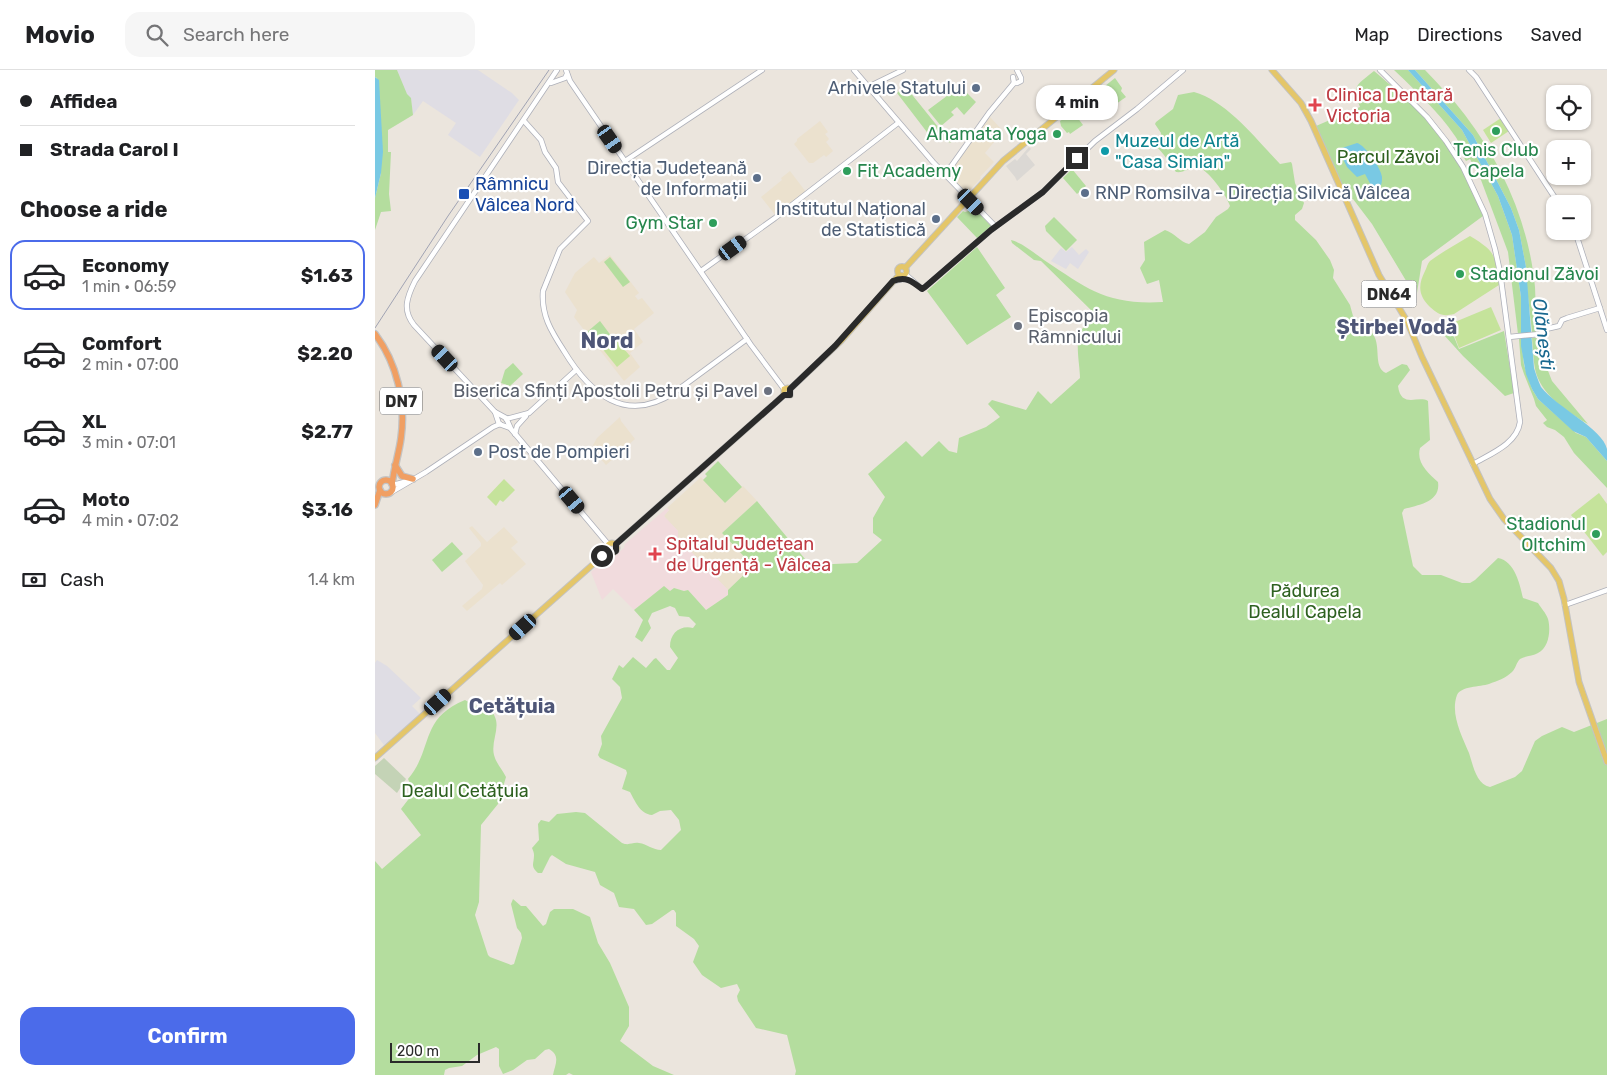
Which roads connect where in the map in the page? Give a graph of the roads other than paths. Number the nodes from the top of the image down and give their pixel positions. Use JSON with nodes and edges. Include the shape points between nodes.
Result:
{"nodes":[{"id":1,"x":761,"y":70,"type":"edge"},
{"id":2,"x":854,"y":70,"type":"edge"},
{"id":3,"x":903,"y":70,"type":"edge"},
{"id":4,"x":1114,"y":70,"type":"edge"},
{"id":5,"x":1183,"y":70,"type":"edge"},
{"id":6,"x":1272,"y":70,"type":"edge"},
{"id":7,"x":1380,"y":70,"type":"edge"},
{"id":8,"x":1469,"y":70,"type":"edge"},
{"id":9,"x":557,"y":71,"type":"edge"},
{"id":10,"x":566,"y":71,"type":"edge"},
{"id":11,"x":1017,"y":72,"type":"edge"},
{"id":12,"x":561,"y":78,"type":"junction"},
{"id":13,"x":1014,"y":80,"type":"junction"},
{"id":14,"x":570,"y":81,"type":"junction"},
{"id":15,"x":549,"y":84,"type":"junction"},
{"id":16,"x":868,"y":87,"type":"junction"},
{"id":17,"x":524,"y":120,"type":"junction"},
{"id":18,"x":898,"y":123,"type":"junction"},
{"id":19,"x":625,"y":161,"type":"junction"},
{"id":20,"x":945,"y":175,"type":"junction"},
{"id":21,"x":1553,"y":195,"type":"edge"},
{"id":22,"x":967,"y":198,"type":"junction"},
{"id":23,"x":995,"y":226,"type":"junction"},
{"id":24,"x":1578,"y":240,"type":"edge"},
{"id":25,"x":701,"y":271,"type":"junction"},
{"id":26,"x":902,"y":274,"type":"junction"},
{"id":27,"x":911,"y":280,"type":"junction"},
{"id":28,"x":893,"y":281,"type":"junction"},
{"id":29,"x":1600,"y":308,"type":"junction"},
{"id":30,"x":1607,"y":330,"type":"edge"},
{"id":31,"x":376,"y":335,"type":"edge"},
{"id":32,"x":1511,"y":337,"type":"junction"},
{"id":33,"x":747,"y":339,"type":"junction"},
{"id":34,"x":576,"y":370,"type":"junction"},
{"id":35,"x":784,"y":392,"type":"junction"},
{"id":36,"x":529,"y":413,"type":"junction"},
{"id":37,"x":502,"y":421,"type":"junction"},
{"id":38,"x":515,"y":434,"type":"junction"},
{"id":39,"x":1473,"y":464,"type":"junction"},
{"id":40,"x":395,"y":467,"type":"junction"},
{"id":41,"x":415,"y":477,"type":"junction"},
{"id":42,"x":383,"y":481,"type":"junction"},
{"id":43,"x":393,"y":484,"type":"junction"},
{"id":44,"x":380,"y":490,"type":"junction"},
{"id":45,"x":389,"y":494,"type":"junction"},
{"id":46,"x":376,"y":504,"type":"edge"},
{"id":47,"x":608,"y":544,"type":"junction"},
{"id":48,"x":616,"y":544,"type":"junction"},
{"id":49,"x":608,"y":551,"type":"junction"},
{"id":50,"x":1607,"y":590,"type":"edge"},
{"id":51,"x":1565,"y":604,"type":"junction"},
{"id":52,"x":375,"y":758,"type":"edge"},
{"id":53,"x":1607,"y":762,"type":"edge"}],
"edges":[{"from":1,"to":19,"type":"street"},
{"from":2,"to":16,"type":"street"},
{"from":3,"to":16,"type":"street"},
{"from":4,"to":22,"type":"main road","via":[[1014,151]]},
{"from":5,"to":23,"type":"street","via":[[1095,141],[1043,192]]},
{"from":6,"to":39,"type":"main road","number":"DN64","via":[[1301,103],[1311,121],[1383,284],[1407,321]]},
{"from":7,"to":32,"type":"street","via":[[1441,135],[1475,192],[1495,249]]},
{"from":8,"to":21,"type":"street"},
{"from":9,"to":12,"type":"street"},
{"from":9,"to":15,"type":"street"},
{"from":10,"to":12,"type":"street"},
{"from":10,"to":14,"type":"street"},
{"from":11,"to":13,"type":"street"},
{"from":11,"to":13,"type":"street","via":[[1021,81],[1017,83]]},
{"from":12,"to":14,"type":"street"},
{"from":12,"to":15,"type":"street"},
{"from":13,"to":20,"type":"street"},
{"from":14,"to":19,"type":"street"},
{"from":15,"to":17,"type":"street"},
{"from":16,"to":18,"type":"street"},
{"from":17,"to":34,"type":"street","via":[[558,171],[558,182],[588,221],[560,249],[543,297],[546,321]]},
{"from":17,"to":37,"type":"street","via":[[415,281],[406,308],[414,325]]},
{"from":18,"to":20,"type":"street"},
{"from":18,"to":25,"type":"street"},
{"from":19,"to":25,"type":"street"},
{"from":20,"to":22,"type":"street"},
{"from":22,"to":23,"type":"street"},
{"from":22,"to":26,"type":"main road","via":[[905,268],[899,268],[897,272]]},
{"from":23,"to":27,"type":"street","via":[[922,289]]},
{"from":24,"to":29,"type":"street"},
{"from":25,"to":33,"type":"street"},
{"from":26,"to":27,"type":"street"},
{"from":26,"to":28,"type":"main road"},
{"from":27,"to":28,"type":"street"},
{"from":28,"to":35,"type":"main road","via":[[835,346],[790,389],[790,395]]},
{"from":29,"to":30,"type":"street"},
{"from":29,"to":32,"type":"street","via":[[1567,318],[1559,326],[1540,334]]},
{"from":31,"to":40,"type":"highway","number":"DN7","via":[[393,366],[401,395],[402,435]]},
{"from":32,"to":39,"type":"street","via":[[1520,426],[1510,441]]},
{"from":33,"to":34,"type":"street","via":[[675,392],[643,406],[626,406],[608,399]]},
{"from":33,"to":35,"type":"street"},
{"from":34,"to":36,"type":"street"},
{"from":35,"to":48,"type":"main road"},
{"from":36,"to":37,"type":"street"},
{"from":36,"to":38,"type":"street","via":[[519,423]]},
{"from":37,"to":38,"type":"street"},
{"from":37,"to":41,"type":"street"},
{"from":38,"to":47,"type":"street"},
{"from":39,"to":51,"type":"main road","number":"DN64","via":[[1501,515],[1554,571]]},
{"from":40,"to":41,"type":"highway","via":[[402,476]]},
{"from":40,"to":42,"type":"highway","number":"DN7"},
{"from":40,"to":43,"type":"highway","number":"DN7"},
{"from":41,"to":43,"type":"street"},
{"from":41,"to":45,"type":"street"},
{"from":42,"to":43,"type":"highway"},
{"from":42,"to":44,"type":"highway","number":"DN7"},
{"from":43,"to":45,"type":"highway","number":"DN7"},
{"from":44,"to":45,"type":"highway"},
{"from":44,"to":46,"type":"highway","number":"DN7"},
{"from":45,"to":46,"type":"highway","number":"DN7"},
{"from":47,"to":48,"type":"main road"},
{"from":47,"to":49,"type":"main road"},
{"from":48,"to":49,"type":"main road","via":[[614,552]]},
{"from":49,"to":52,"type":"main road"},
{"from":50,"to":51,"type":"street"},
{"from":51,"to":53,"type":"main road","number":"DN64","via":[[1579,682]]}]}
